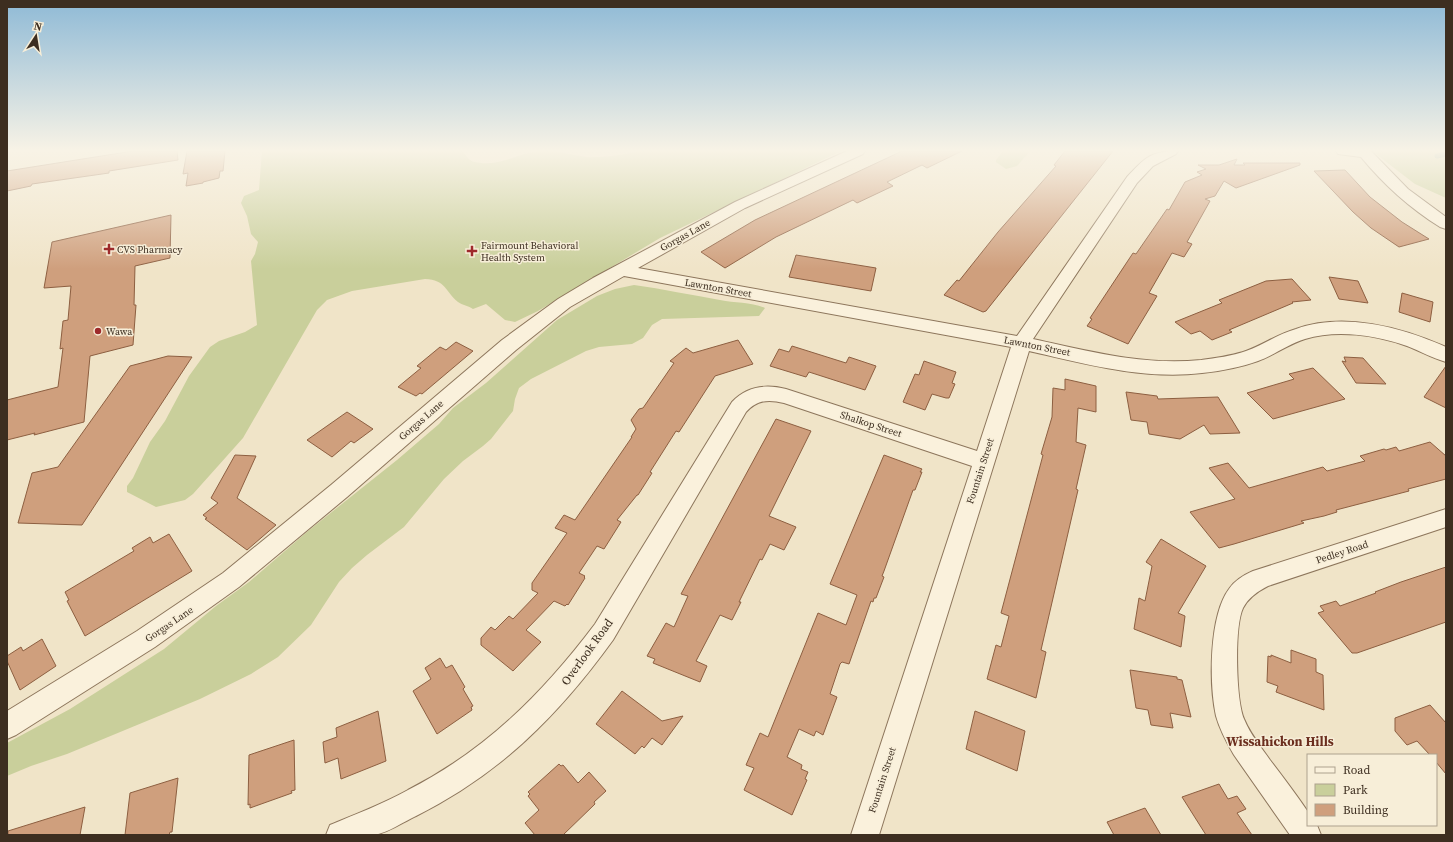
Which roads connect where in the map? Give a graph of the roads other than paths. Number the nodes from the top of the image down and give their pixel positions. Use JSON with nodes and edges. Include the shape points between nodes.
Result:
{"nodes":[{"id":1,"x":772,"y":190,"type":"edge"},
{"id":2,"x":1125,"y":190,"type":"edge"},
{"id":3,"x":1401,"y":190,"type":"edge"},
{"id":4,"x":1446,"y":224,"type":"edge"},
{"id":5,"x":622,"y":270,"type":"junction"},
{"id":6,"x":1022,"y":343,"type":"junction"},
{"id":7,"x":1446,"y":355,"type":"edge"},
{"id":8,"x":758,"y":394,"type":"joint"},
{"id":9,"x":983,"y":461,"type":"junction"},
{"id":10,"x":1446,"y":518,"type":"edge"},
{"id":11,"x":7,"y":726,"type":"edge"},
{"id":12,"x":340,"y":835,"type":"edge"},
{"id":13,"x":865,"y":835,"type":"edge"},
{"id":14,"x":1307,"y":835,"type":"edge"}],
"edges":[{"from":1,"to":5,"type":"street","name":"Gorgas Lane","via":[[740,205]]},
{"from":2,"to":6,"type":"street","name":"Fountain Street"},
{"from":3,"to":4,"type":"street"},
{"from":5,"to":6,"type":"street","name":"Lawnton Street"},
{"from":5,"to":11,"type":"street","name":"Gorgas Lane","via":[[564,303],[509,345],[334,496],[231,580],[146,639]]},
{"from":6,"to":7,"type":"street","name":"Lawnton Street","via":[[1144,367],[1184,368],[1240,359],[1307,332],[1344,329],[1402,338]]},
{"from":6,"to":9,"type":"street","name":"Fountain Street"},
{"from":8,"to":9,"type":"street","name":"Shalkop Street","via":[[767,392],[786,396]]},
{"from":8,"to":12,"type":"street","name":"Overlook Road","via":[[749,396],[739,407],[604,632],[579,668],[547,704],[508,740],[452,780],[394,814]]},
{"from":9,"to":13,"type":"street","name":"Fountain Street"},
{"from":10,"to":14,"type":"street","name":"Pedley Road","via":[[1260,578],[1240,590],[1233,601],[1226,628],[1225,686],[1231,719],[1243,744]]}]}
